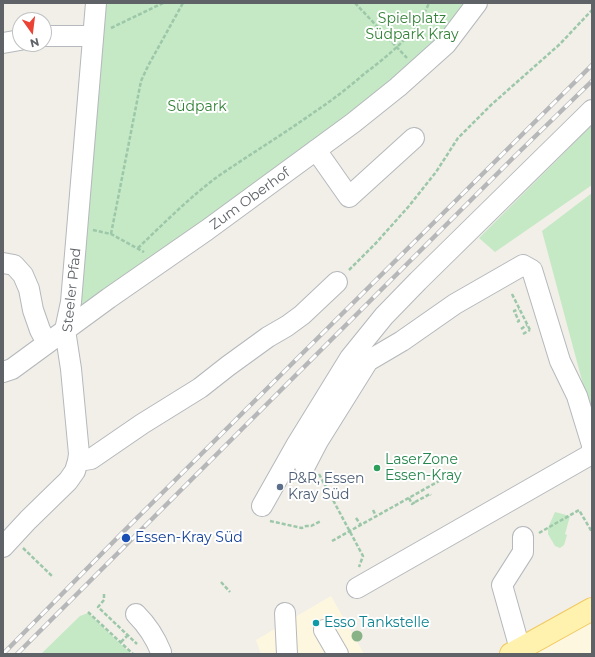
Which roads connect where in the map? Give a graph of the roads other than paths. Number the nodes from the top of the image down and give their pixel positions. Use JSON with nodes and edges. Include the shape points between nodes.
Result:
{"nodes":[{"id":1,"x":96,"y":3,"type":"edge"},
{"id":2,"x":477,"y":3,"type":"edge"},
{"id":3,"x":52,"y":36,"type":"edge"},
{"id":4,"x":93,"y":36,"type":"junction"},
{"id":5,"x":592,"y":110,"type":"edge"},
{"id":6,"x":414,"y":138,"type":"dead end"},
{"id":7,"x":316,"y":150,"type":"junction"},
{"id":8,"x":3,"y":263,"type":"edge"},
{"id":9,"x":337,"y":282,"type":"road end"},
{"id":10,"x":65,"y":330,"type":"junction"},
{"id":11,"x":47,"y":343,"type":"junction"},
{"id":12,"x":3,"y":372,"type":"edge"},
{"id":13,"x":592,"y":447,"type":"edge"},
{"id":14,"x":78,"y":462,"type":"junction"},
{"id":15,"x":310,"y":467,"type":"road end"},
{"id":16,"x":267,"y":514,"type":"road end"},
{"id":17,"x":523,"y":539,"type":"road end"},
{"id":18,"x":7,"y":542,"type":"edge"},
{"id":19,"x":357,"y":588,"type":"dead end"},
{"id":20,"x":592,"y":609,"type":"edge"},
{"id":21,"x":285,"y":613,"type":"dead end"},
{"id":22,"x":136,"y":614,"type":"dead end"},
{"id":23,"x":324,"y":630,"type":"dead end"},
{"id":24,"x":515,"y":651,"type":"edge"},
{"id":25,"x":156,"y":652,"type":"edge"},
{"id":26,"x":287,"y":654,"type":"edge"},
{"id":27,"x":338,"y":654,"type":"edge"}],
"edges":[{"from":1,"to":4,"type":"street","name":"Steeler Pfad"},
{"from":2,"to":7,"type":"street","name":"Zum Oberhof","via":[[446,44],[418,70]]},
{"from":3,"to":4,"type":"street"},
{"from":4,"to":10,"type":"street","name":"Steeler Pfad","via":[[72,302]]},
{"from":5,"to":16,"type":"street","via":[[424,275],[384,316],[350,358],[297,444]]},
{"from":6,"to":7,"type":"street","via":[[349,197]]},
{"from":7,"to":10,"type":"street","name":"Zum Oberhof"},
{"from":8,"to":11,"type":"street","via":[[14,265],[23,275],[40,330]]},
{"from":9,"to":14,"type":"street","via":[[302,315],[200,388],[91,459]]},
{"from":10,"to":11,"type":"street","name":"Zum Oberhof"},
{"from":10,"to":14,"type":"street","name":"Steeler Pfad","via":[[71,369]]},
{"from":11,"to":12,"type":"street","name":"Zum Oberhof","via":[[12,369]]},
{"from":13,"to":15,"type":"street","via":[[577,396],[560,361],[532,270],[523,265],[455,304],[368,361],[318,441]]},
{"from":13,"to":19,"type":"street","via":[[588,456]]},
{"from":14,"to":18,"type":"street","name":"Steeler Pfad","via":[[68,480]]},
{"from":17,"to":24,"type":"street","via":[[523,552],[502,585]]},
{"from":20,"to":24,"type":"main road"},
{"from":21,"to":26,"type":"street"},
{"from":22,"to":25,"type":"street","via":[[157,642]]},
{"from":23,"to":27,"type":"street"}]}
